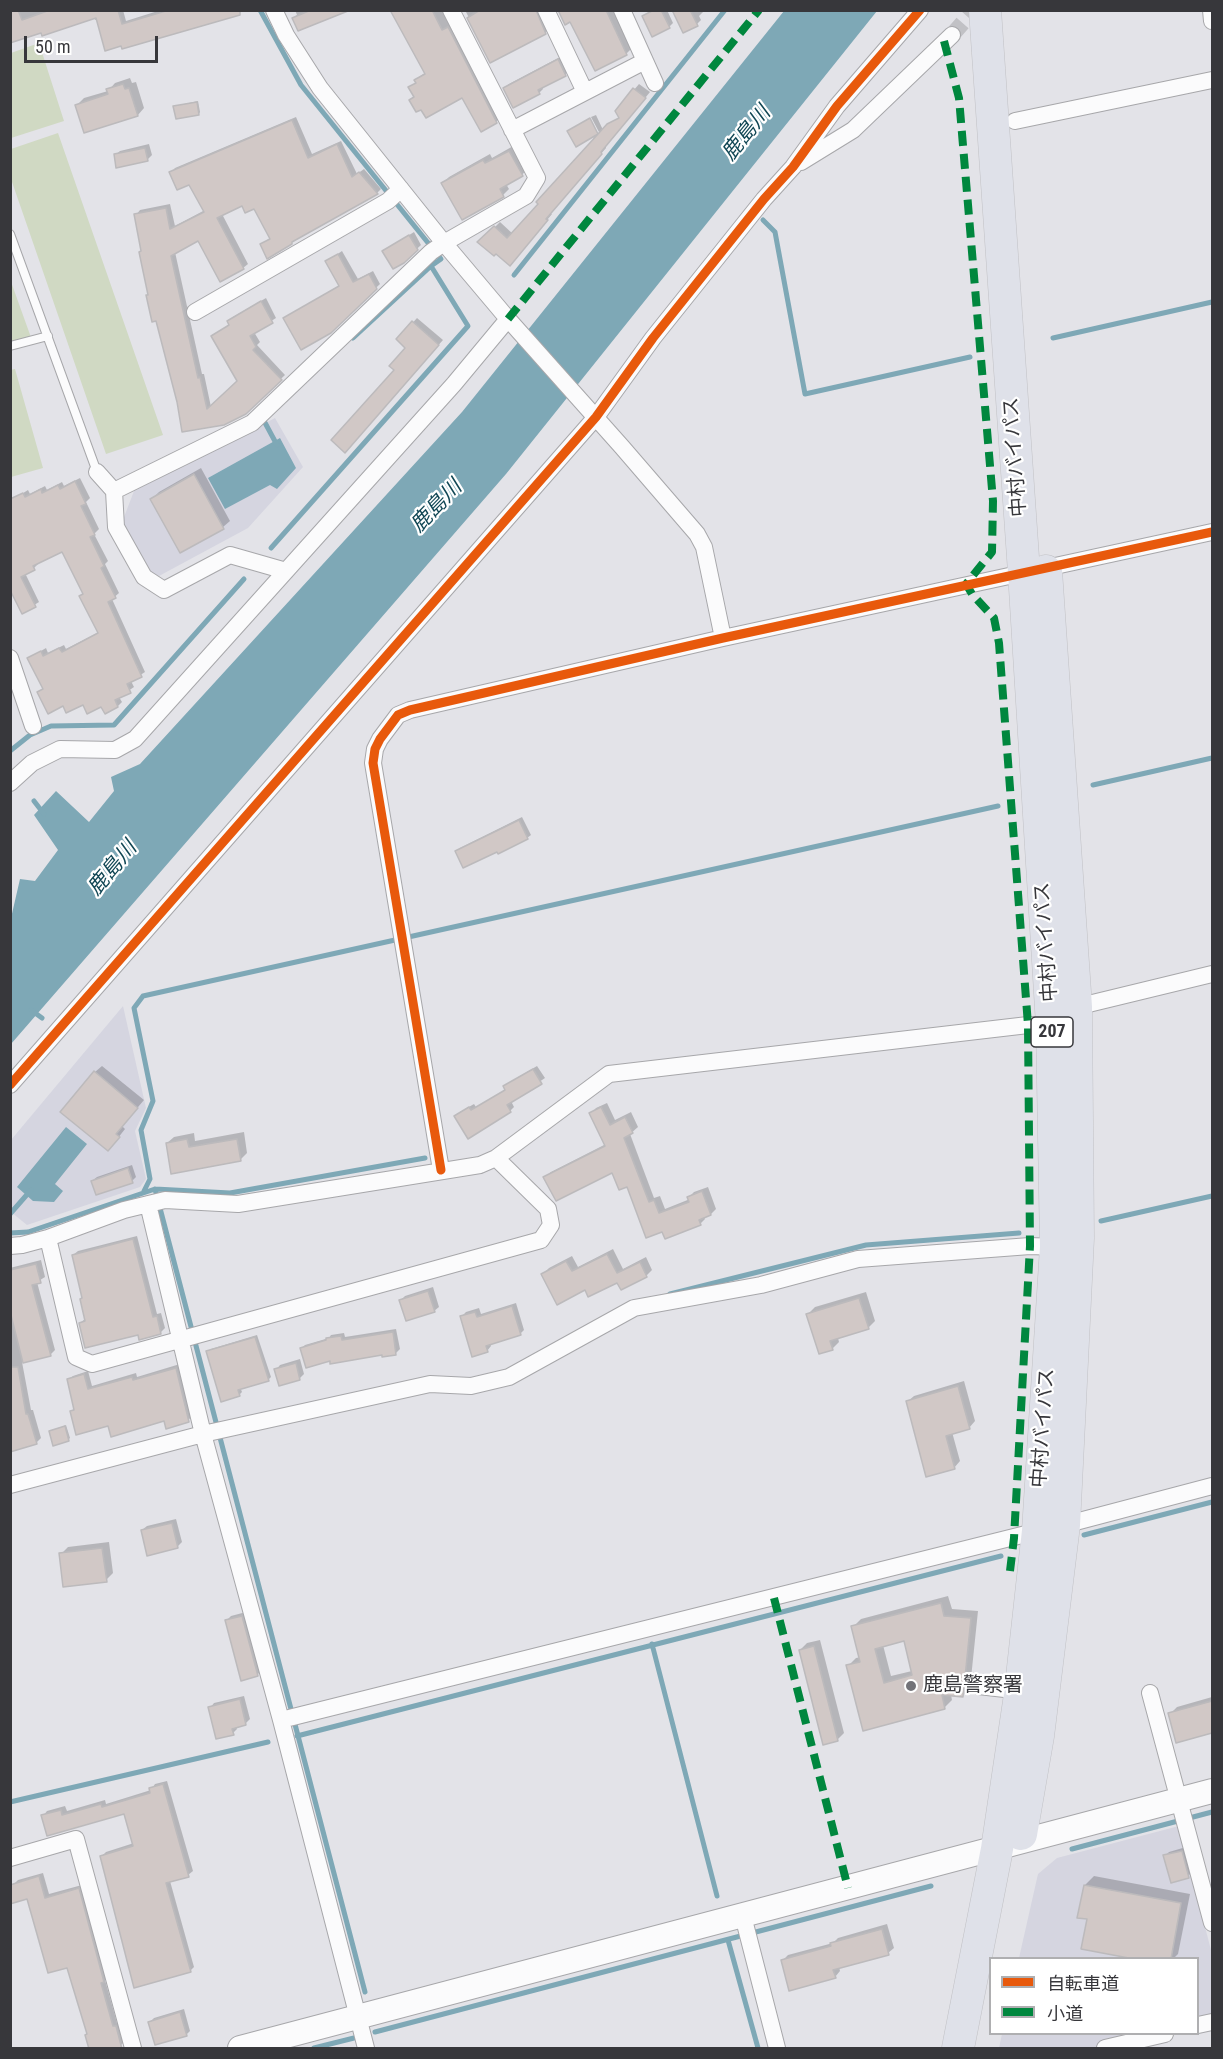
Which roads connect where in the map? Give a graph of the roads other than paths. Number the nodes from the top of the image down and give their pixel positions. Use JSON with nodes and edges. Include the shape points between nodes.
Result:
{"nodes":[{"id":1,"x":274,"y":10,"type":"edge"},
{"id":2,"x":451,"y":10,"type":"edge"},
{"id":3,"x":546,"y":10,"type":"edge"},
{"id":4,"x":622,"y":10,"type":"edge"},
{"id":5,"x":920,"y":10,"type":"edge"},
{"id":6,"x":985,"y":10,"type":"edge"},
{"id":7,"x":1007,"y":10,"type":"edge"},
{"id":8,"x":1211,"y":10,"type":"edge"},
{"id":9,"x":1212,"y":21,"type":"edge"},
{"id":10,"x":952,"y":35,"type":"tunnel mouth"},
{"id":11,"x":645,"y":61,"type":"junction"},
{"id":12,"x":1212,"y":80,"type":"edge"},
{"id":13,"x":655,"y":83,"type":"dead end"},
{"id":14,"x":585,"y":92,"type":"junction"},
{"id":15,"x":1015,"y":121,"type":"junction"},
{"id":16,"x":512,"y":130,"type":"junction"},
{"id":17,"x":793,"y":167,"type":"junction"},
{"id":18,"x":401,"y":189,"type":"junction"},
{"id":19,"x":10,"y":234,"type":"edge"},
{"id":20,"x":437,"y":248,"type":"junction"},
{"id":21,"x":195,"y":312,"type":"dead end"},
{"id":22,"x":508,"y":318,"type":"junction"},
{"id":23,"x":48,"y":336,"type":"junction"},
{"id":24,"x":10,"y":346,"type":"edge"},
{"id":25,"x":596,"y":417,"type":"junction"},
{"id":26,"x":97,"y":472,"type":"joint"},
{"id":27,"x":114,"y":491,"type":"junction"},
{"id":28,"x":1212,"y":532,"type":"edge"},
{"id":29,"x":1035,"y":570,"type":"junction"},
{"id":30,"x":286,"y":571,"type":"junction"},
{"id":31,"x":723,"y":638,"type":"junction"},
{"id":32,"x":10,"y":658,"type":"edge"},
{"id":33,"x":17,"y":702,"type":"edge"},
{"id":34,"x":33,"y":726,"type":"dead end"},
{"id":35,"x":10,"y":783,"type":"edge"},
{"id":36,"x":1212,"y":974,"type":"edge"},
{"id":37,"x":1064,"y":1016,"type":"junction"},
{"id":38,"x":10,"y":1085,"type":"edge"},
{"id":39,"x":496,"y":1158,"type":"junction"},
{"id":40,"x":441,"y":1170,"type":"junction"},
{"id":41,"x":148,"y":1204,"type":"junction"},
{"id":42,"x":48,"y":1238,"type":"junction"},
{"id":43,"x":10,"y":1246,"type":"edge"},
{"id":44,"x":1056,"y":1247,"type":"junction"},
{"id":45,"x":181,"y":1341,"type":"junction"},
{"id":46,"x":203,"y":1434,"type":"junction"},
{"id":47,"x":10,"y":1485,"type":"edge"},
{"id":48,"x":1212,"y":1486,"type":"edge"},
{"id":49,"x":1051,"y":1528,"type":"junction"},
{"id":50,"x":978,"y":1690,"type":"dead end"},
{"id":51,"x":1150,"y":1693,"type":"dead end"},
{"id":52,"x":1020,"y":1695,"type":"junction"},
{"id":53,"x":281,"y":1720,"type":"junction"},
{"id":54,"x":1212,"y":1791,"type":"edge"},
{"id":55,"x":1182,"y":1813,"type":"junction"},
{"id":56,"x":1008,"y":1846,"type":"junction"},
{"id":57,"x":10,"y":1858,"type":"edge"},
{"id":58,"x":1212,"y":1923,"type":"edge"},
{"id":59,"x":746,"y":1928,"type":"junction"},
{"id":60,"x":996,"y":1957,"type":"edge"},
{"id":61,"x":989,"y":1990,"type":"edge"},
{"id":62,"x":358,"y":2017,"type":"junction"},
{"id":63,"x":1161,"y":2035,"type":"edge"},
{"id":64,"x":133,"y":2049,"type":"edge"},
{"id":65,"x":240,"y":2049,"type":"edge"},
{"id":66,"x":366,"y":2049,"type":"edge"},
{"id":67,"x":777,"y":2049,"type":"edge"},
{"id":68,"x":958,"y":2049,"type":"edge"},
{"id":69,"x":978,"y":2049,"type":"edge"},
{"id":70,"x":1105,"y":2049,"type":"edge"}],
"edges":[{"from":1,"to":18,"type":"street","via":[[320,88]]},
{"from":2,"to":16,"type":"street"},
{"from":3,"to":14,"type":"street"},
{"from":4,"to":11,"type":"street"},
{"from":5,"to":17,"type":"street","via":[[837,106]]},
{"from":6,"to":29,"type":"highway","name":"中村バイパス","number":"207"},
{"from":7,"to":15,"type":"highway","name":"中村バイパス","number":"207"},
{"from":8,"to":9,"type":"street"},
{"from":10,"to":17,"type":"street","via":[[853,130]]},
{"from":11,"to":13,"type":"street"},
{"from":11,"to":14,"type":"street"},
{"from":12,"to":15,"type":"street"},
{"from":14,"to":16,"type":"street"},
{"from":15,"to":29,"type":"highway","name":"中村バイパス","number":"207"},
{"from":16,"to":20,"type":"street","via":[[537,178],[526,196]]},
{"from":17,"to":25,"type":"street","via":[[653,338]]},
{"from":18,"to":20,"type":"street"},
{"from":18,"to":21,"type":"street","via":[[388,201]]},
{"from":19,"to":23,"type":"lane"},
{"from":20,"to":22,"type":"street"},
{"from":20,"to":27,"type":"street","via":[[252,423]]},
{"from":22,"to":25,"type":"street"},
{"from":22,"to":30,"type":"street"},
{"from":23,"to":24,"type":"lane"},
{"from":23,"to":26,"type":"lane"},
{"from":25,"to":31,"type":"street","via":[[704,547]]},
{"from":25,"to":38,"type":"street"},
{"from":26,"to":27,"type":"street"},
{"from":27,"to":30,"type":"street","via":[[116,527],[144,577],[164,590],[230,555]]},
{"from":28,"to":29,"type":"street"},
{"from":29,"to":31,"type":"street"},
{"from":29,"to":37,"type":"highway","name":"中村バイパス","number":"207"},
{"from":30,"to":35,"type":"street","via":[[135,739],[115,750],[60,749],[32,763]]},
{"from":31,"to":40,"type":"street","via":[[410,710],[398,716],[375,749],[374,763]]},
{"from":32,"to":33,"type":"street"},
{"from":33,"to":34,"type":"street"},
{"from":36,"to":37,"type":"street"},
{"from":37,"to":39,"type":"street","via":[[1028,1025],[609,1074]]},
{"from":37,"to":44,"type":"highway","name":"中村バイパス","number":"207"},
{"from":37,"to":49,"type":"highway","name":"中村バイパス","number":"207","via":[[1078,1238]]},
{"from":39,"to":40,"type":"street","via":[[480,1165]]},
{"from":39,"to":45,"type":"street","via":[[548,1209],[551,1225],[541,1240]]},
{"from":40,"to":41,"type":"street","via":[[238,1203],[165,1200]]},
{"from":41,"to":42,"type":"street"},
{"from":41,"to":45,"type":"street"},
{"from":42,"to":43,"type":"street"},
{"from":42,"to":45,"type":"street","via":[[76,1357],[92,1364]]},
{"from":44,"to":46,"type":"street","via":[[858,1259],[761,1285],[634,1308],[509,1377],[471,1386],[430,1384]]},
{"from":44,"to":49,"type":"highway","name":"中村バイパス","number":"207"},
{"from":45,"to":46,"type":"street"},
{"from":46,"to":47,"type":"street"},
{"from":46,"to":53,"type":"street"},
{"from":48,"to":49,"type":"street"},
{"from":49,"to":52,"type":"highway","name":"中村バイパス","number":"207"},
{"from":49,"to":53,"type":"street"},
{"from":49,"to":56,"type":"highway","name":"中村バイパス","number":"207","via":[[1038,1736]]},
{"from":50,"to":52,"type":"lane"},
{"from":51,"to":55,"type":"street"},
{"from":52,"to":56,"type":"highway","name":"中村バイパス","number":"207"},
{"from":53,"to":62,"type":"street"},
{"from":54,"to":55,"type":"street"},
{"from":55,"to":56,"type":"street"},
{"from":55,"to":58,"type":"street"},
{"from":56,"to":59,"type":"street"},
{"from":56,"to":60,"type":"highway","name":"中村バイパス","number":"207"},
{"from":56,"to":68,"type":"highway","name":"中村バイパス","number":"207"},
{"from":57,"to":64,"type":"street","via":[[76,1839]]},
{"from":59,"to":62,"type":"street"},
{"from":59,"to":67,"type":"street"},
{"from":61,"to":69,"type":"highway"},
{"from":62,"to":65,"type":"street"},
{"from":62,"to":66,"type":"street"},
{"from":63,"to":70,"type":"street"}]}
